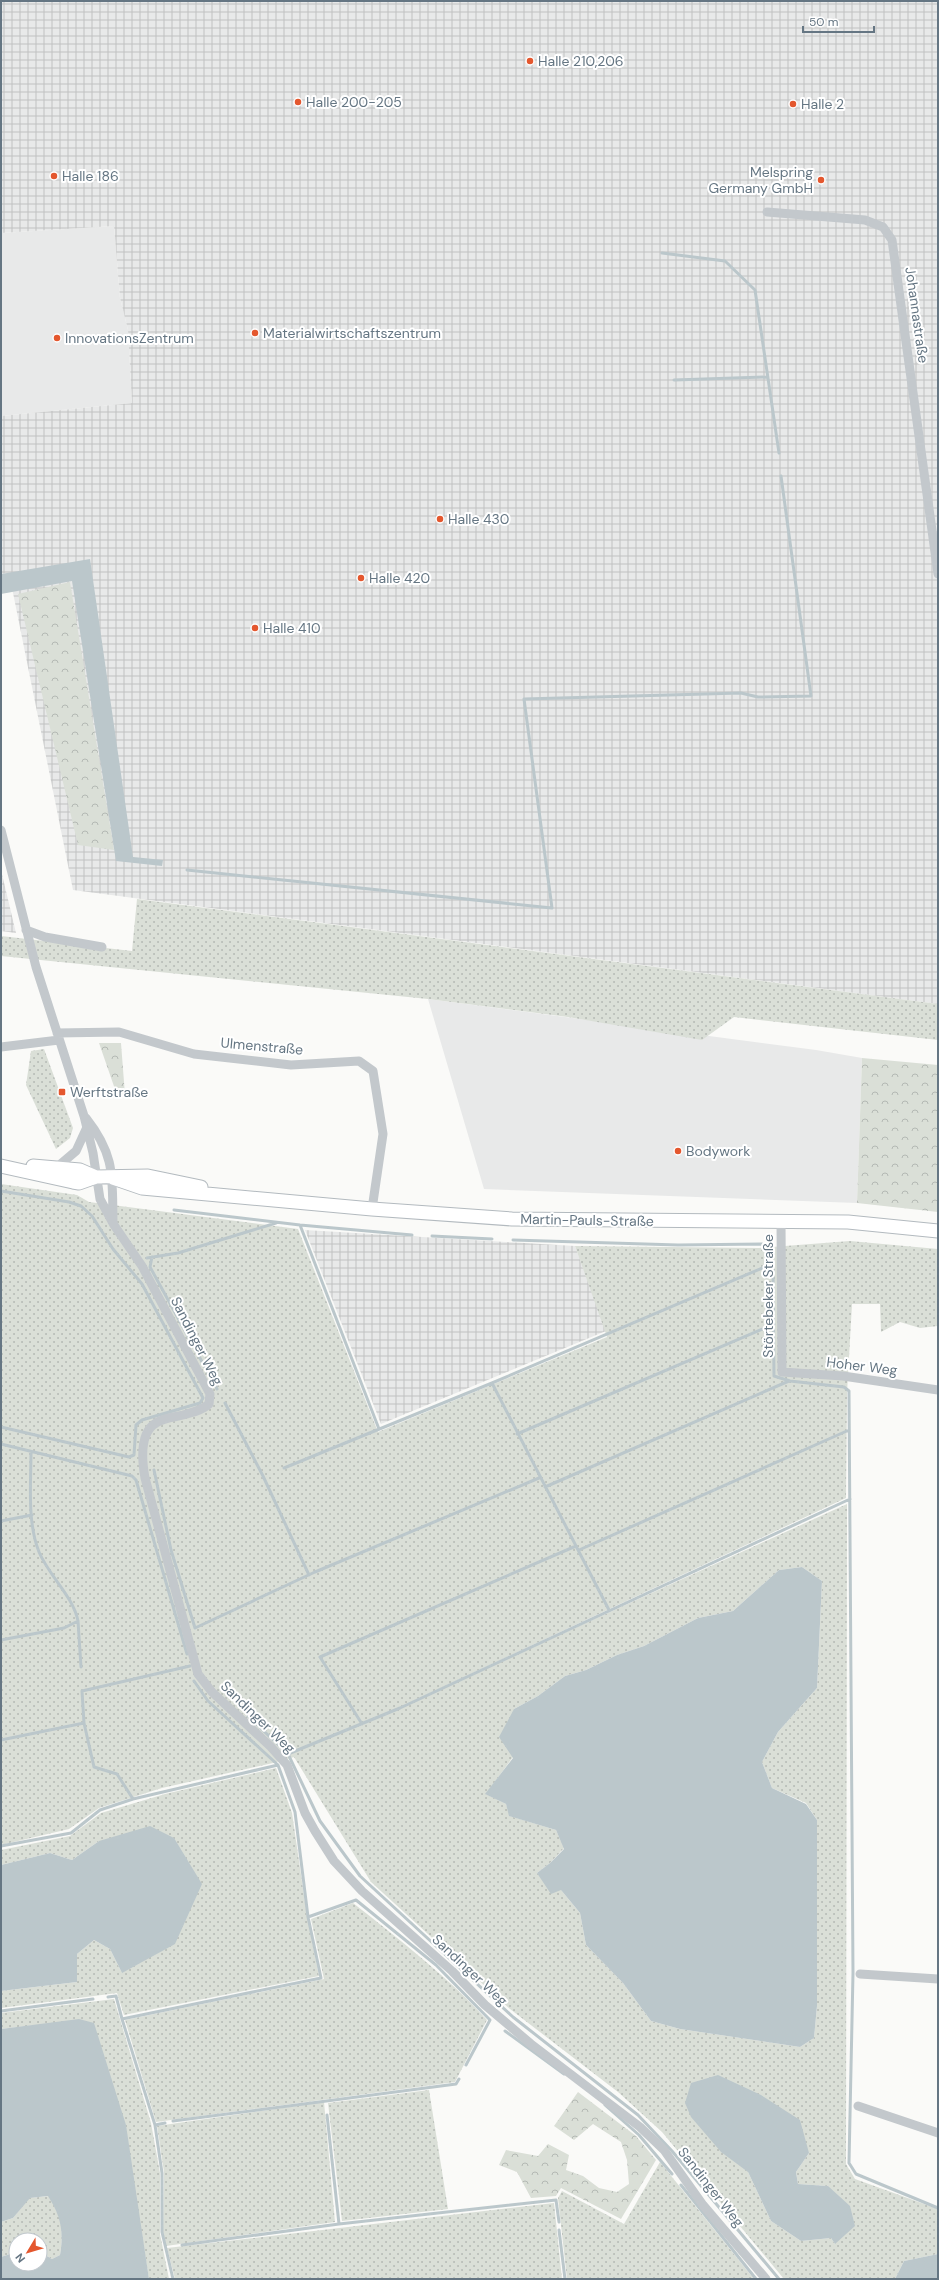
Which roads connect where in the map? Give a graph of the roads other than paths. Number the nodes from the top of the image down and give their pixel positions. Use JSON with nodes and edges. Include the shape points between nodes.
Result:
{"nodes":[{"id":1,"x":767,"y":212,"type":"dead end"},
{"id":2,"x":938,"y":574,"type":"edge"},
{"id":3,"x":1,"y":830,"type":"edge"},
{"id":4,"x":26,"y":930,"type":"junction"},
{"id":5,"x":102,"y":947,"type":"dead end"},
{"id":6,"x":58,"y":1036,"type":"junction"},
{"id":7,"x":1,"y":1047,"type":"edge"},
{"id":8,"x":84,"y":1116,"type":"junction"},
{"id":9,"x":87,"y":1127,"type":"junction"},
{"id":10,"x":1,"y":1165,"type":"edge"},
{"id":11,"x":56,"y":1168,"type":"junction"},
{"id":12,"x":96,"y":1177,"type":"junction"},
{"id":13,"x":113,"y":1178,"type":"junction"},
{"id":14,"x":372,"y":1209,"type":"junction"},
{"id":15,"x":781,"y":1221,"type":"junction"},
{"id":16,"x":114,"y":1225,"type":"junction"},
{"id":17,"x":938,"y":1231,"type":"edge"},
{"id":18,"x":782,"y":1372,"type":"joint"},
{"id":19,"x":938,"y":1390,"type":"edge"},
{"id":20,"x":860,"y":1974,"type":"dead end"},
{"id":21,"x":938,"y":1979,"type":"edge"},
{"id":22,"x":858,"y":2106,"type":"dead end"},
{"id":23,"x":938,"y":2133,"type":"edge"},
{"id":24,"x":766,"y":2279,"type":"edge"}],
"edges":[{"from":1,"to":2,"type":"street","name":"Johannastraße","via":[[865,220],[883,227],[892,240]]},
{"from":3,"to":4,"type":"street"},
{"from":4,"to":5,"type":"street","via":[[45,937]]},
{"from":4,"to":6,"type":"street"},
{"from":6,"to":7,"type":"street","name":"Ulmenstraße"},
{"from":6,"to":8,"type":"street"},
{"from":6,"to":14,"type":"street","name":"Ulmenstraße","via":[[119,1032],[194,1054],[291,1065],[360,1062],[373,1071],[383,1134]]},
{"from":8,"to":9,"type":"street"},
{"from":8,"to":13,"type":"street","via":[[99,1134],[109,1154]]},
{"from":9,"to":11,"type":"street","via":[[76,1151]]},
{"from":9,"to":12,"type":"street"},
{"from":10,"to":11,"type":"street","name":"Martin-Pauls-Straße"},
{"from":10,"to":12,"type":"street","name":"Martin-Pauls-Straße","via":[[79,1183]]},
{"from":11,"to":12,"type":"street","name":"Martin-Pauls-Straße","via":[[80,1170]]},
{"from":12,"to":13,"type":"street","name":"Martin-Pauls-Straße"},
{"from":12,"to":16,"type":"street","name":"Sandinger Weg","via":[[100,1199]]},
{"from":13,"to":14,"type":"street","name":"Martin-Pauls-Straße","via":[[142,1188]]},
{"from":13,"to":16,"type":"street"},
{"from":14,"to":15,"type":"street","name":"Martin-Pauls-Straße","via":[[512,1219]]},
{"from":15,"to":17,"type":"street","name":"Martin-Pauls-Straße","via":[[848,1222]]},
{"from":15,"to":18,"type":"street","name":"Störtebeker Straße"},
{"from":16,"to":24,"type":"street","name":"Sandinger Weg","via":[[142,1266],[210,1394],[209,1404],[201,1410],[157,1422],[150,1427],[145,1435],[142,1459],[198,1674],[212,1692],[288,1765],[305,1813],[315,1831],[334,1861],[362,1891],[452,1971],[491,2010],[640,2127],[664,2150],[703,2205]]},
{"from":18,"to":19,"type":"street","name":"Hoher Weg","via":[[843,1376]]},
{"from":20,"to":21,"type":"street"},
{"from":22,"to":23,"type":"street"}]}
